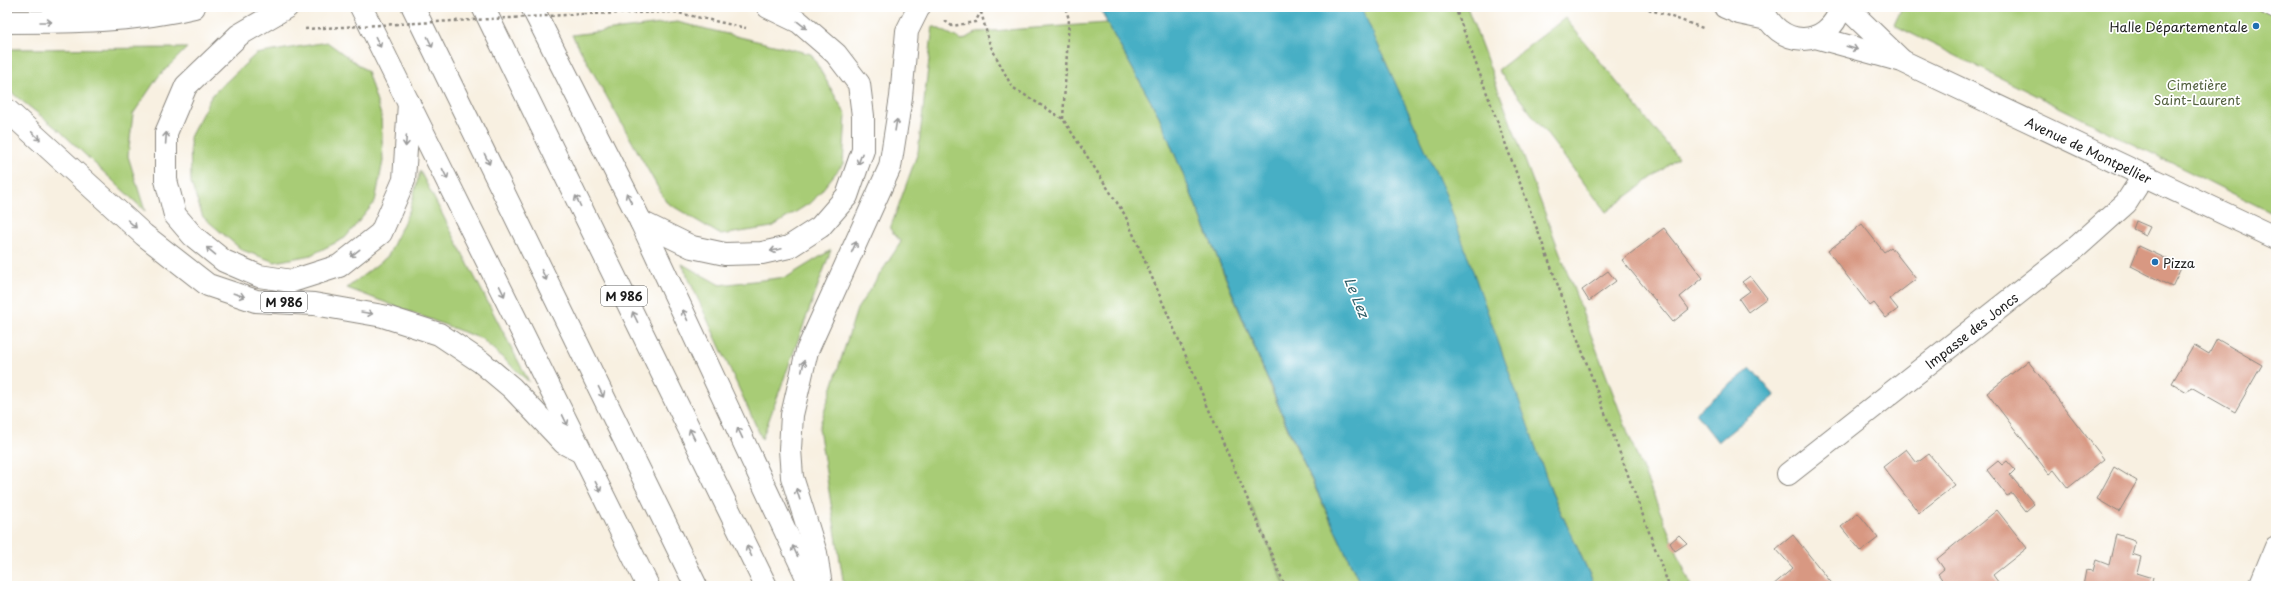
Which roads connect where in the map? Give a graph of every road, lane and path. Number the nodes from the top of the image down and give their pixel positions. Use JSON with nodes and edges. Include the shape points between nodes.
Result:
{"nodes":[{"id":1,"x":194,"y":7,"type":"edge"},
{"id":2,"x":288,"y":7,"type":"edge"},
{"id":3,"x":361,"y":7,"type":"edge"},
{"id":4,"x":413,"y":7,"type":"edge"},
{"id":5,"x":483,"y":7,"type":"edge"},
{"id":6,"x":532,"y":7,"type":"edge"},
{"id":7,"x":919,"y":7,"type":"edge"},
{"id":8,"x":984,"y":7,"type":"edge"},
{"id":9,"x":1065,"y":7,"type":"edge"},
{"id":10,"x":1455,"y":7,"type":"edge"},
{"id":11,"x":1643,"y":7,"type":"edge"},
{"id":12,"x":1841,"y":7,"type":"edge"},
{"id":13,"x":1846,"y":7,"type":"edge"},
{"id":14,"x":2266,"y":7,"type":"edge"},
{"id":15,"x":1728,"y":9,"type":"edge"},
{"id":16,"x":774,"y":10,"type":"edge"},
{"id":17,"x":981,"y":12,"type":"junction"},
{"id":18,"x":2276,"y":12,"type":"edge"},
{"id":19,"x":1764,"y":13,"type":"edge"},
{"id":20,"x":941,"y":18,"type":"dead end"},
{"id":21,"x":7,"y":22,"type":"edge"},
{"id":22,"x":304,"y":29,"type":"dead end"},
{"id":23,"x":1814,"y":37,"type":"junction"},
{"id":24,"x":1902,"y":61,"type":"junction"},
{"id":25,"x":409,"y":102,"type":"junction"},
{"id":26,"x":7,"y":110,"type":"edge"},
{"id":27,"x":1063,"y":119,"type":"junction"},
{"id":28,"x":2144,"y":175,"type":"junction"},
{"id":29,"x":641,"y":222,"type":"junction"},
{"id":30,"x":2276,"y":238,"type":"edge"},
{"id":31,"x":581,"y":452,"type":"junction"},
{"id":32,"x":1788,"y":474,"type":"dead end"},
{"id":33,"x":2276,"y":547,"type":"edge"},
{"id":34,"x":648,"y":586,"type":"edge"},
{"id":35,"x":696,"y":586,"type":"edge"},
{"id":36,"x":766,"y":586,"type":"edge"},
{"id":37,"x":811,"y":586,"type":"edge"},
{"id":38,"x":821,"y":586,"type":"edge"},
{"id":39,"x":1285,"y":586,"type":"edge"},
{"id":40,"x":1669,"y":586,"type":"edge"},
{"id":41,"x":2260,"y":586,"type":"edge"}],
"edges":[{"from":21,"to":1,"type":"main road","one_way":true,"via":[[68,22],[159,15]]},
{"from":25,"to":2,"type":"main road","number":"M 986","one_way":true,"via":[[404,180],[381,233],[339,266],[292,281],[259,276],[224,262],[193,236],[175,215],[166,180],[166,133],[186,86],[239,35]]},
{"from":3,"to":25,"type":"main road","one_way":true},
{"from":4,"to":35,"type":"main road","one_way":true},
{"from":36,"to":5,"type":"main road","number":"M 986","one_way":true},
{"from":29,"to":6,"type":"main road","one_way":true},
{"from":38,"to":7,"type":"main road","one_way":true,"via":[[816,553],[792,477],[792,415],[807,351],[890,167],[901,97],[907,31]]},
{"from":8,"to":17,"type":"path"},
{"from":9,"to":27,"type":"path","via":[[1069,19]]},
{"from":10,"to":40,"type":"path"},
{"from":11,"to":15,"type":"path","via":[[1718,34]]},
{"from":12,"to":23,"type":"main road","via":[[1833,24]]},
{"from":13,"to":24,"type":"main road","name":"Avenue de Montpellier"},
{"from":14,"to":18,"type":"lane"},
{"from":15,"to":19,"type":"main road"},
{"from":16,"to":22,"type":"path","bridge":true,"via":[[774,24],[765,32],[674,12],[584,14]]},
{"from":16,"to":29,"type":"main road","one_way":true,"via":[[799,22],[836,54],[859,84],[863,116],[863,150],[846,196],[820,227],[790,247],[762,253],[724,254],[692,247]]},
{"from":17,"to":20,"type":"path","via":[[975,22],[952,26]]},
{"from":17,"to":27,"type":"path","via":[[990,45],[1012,87]]},
{"from":19,"to":23,"type":"main road","name":"Avenue de Montpellier","via":[[1776,30],[1787,36],[1801,39]]},
{"from":23,"to":24,"type":"main road","name":"Avenue de Montpellier","one_way":true},
{"from":24,"to":28,"type":"main road","name":"Avenue de Montpellier"},
{"from":25,"to":31,"type":"main road","one_way":true},
{"from":26,"to":31,"type":"main road","number":"M 986","one_way":true,"via":[[144,235],[208,285],[256,301],[314,304],[383,316],[439,334],[481,362],[512,388],[564,443]]},
{"from":27,"to":39,"type":"path","via":[[1125,215]]},
{"from":28,"to":30,"type":"main road","name":"Avenue de Montpellier"},
{"from":28,"to":32,"type":"main road","name":"Impasse des Joncs","via":[[2126,202],[2078,246]]},
{"from":37,"to":29,"type":"main road","one_way":true},
{"from":31,"to":34,"type":"main road","one_way":true},
{"from":33,"to":41,"type":"main road"}]}
